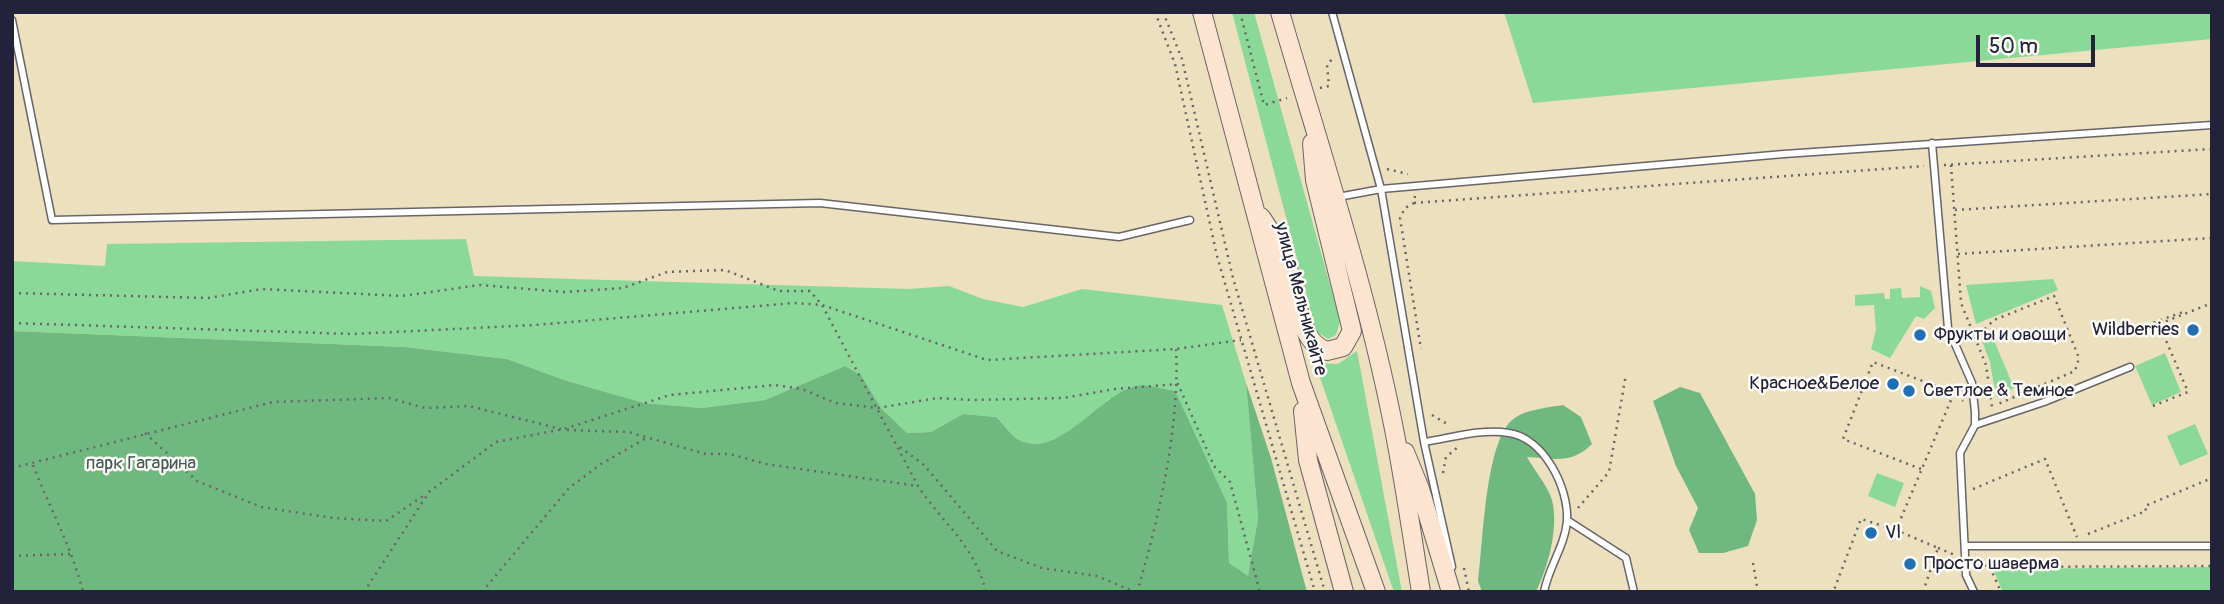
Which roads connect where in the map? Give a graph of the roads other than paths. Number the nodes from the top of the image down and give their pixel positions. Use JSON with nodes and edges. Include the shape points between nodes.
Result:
{"nodes":[{"id":1,"x":1202,"y":12,"type":"edge"},
{"id":2,"x":1280,"y":12,"type":"edge"},
{"id":3,"x":1332,"y":12,"type":"edge"},
{"id":4,"x":12,"y":20,"type":"edge"},
{"id":5,"x":1310,"y":113,"type":"junction"},
{"id":6,"x":2212,"y":125,"type":"edge"},
{"id":7,"x":1932,"y":143,"type":"junction"},
{"id":8,"x":1381,"y":189,"type":"junction"},
{"id":9,"x":1337,"y":197,"type":"junction"},
{"id":10,"x":1253,"y":205,"type":"junction"},
{"id":11,"x":1190,"y":220,"type":"dead end"},
{"id":12,"x":2130,"y":367,"type":"dead end"},
{"id":13,"x":1301,"y":383,"type":"junction"},
{"id":14,"x":1393,"y":424,"type":"junction"},
{"id":15,"x":1975,"y":425,"type":"junction"},
{"id":16,"x":1424,"y":442,"type":"junction"},
{"id":17,"x":1567,"y":520,"type":"junction"},
{"id":18,"x":1965,"y":546,"type":"junction"},
{"id":19,"x":2212,"y":546,"type":"edge"},
{"id":20,"x":1344,"y":592,"type":"edge"},
{"id":21,"x":1376,"y":592,"type":"edge"},
{"id":22,"x":1421,"y":592,"type":"edge"},
{"id":23,"x":1451,"y":592,"type":"edge"},
{"id":24,"x":1457,"y":592,"type":"edge"},
{"id":25,"x":1544,"y":592,"type":"edge"},
{"id":26,"x":1634,"y":592,"type":"edge"},
{"id":27,"x":1974,"y":592,"type":"edge"}],
"edges":[{"from":1,"to":10,"type":"main road","name":"улица Мельникайте"},
{"from":2,"to":5,"type":"main road"},
{"from":3,"to":8,"type":"lane"},
{"from":4,"to":11,"type":"lane","via":[[52,220],[820,203],[1119,236]]},
{"from":5,"to":9,"type":"main road"},
{"from":5,"to":10,"type":"main road","via":[[1315,180],[1352,331],[1343,347],[1327,351],[1312,343],[1276,238]]},
{"from":6,"to":7,"type":"lane"},
{"from":7,"to":8,"type":"lane"},
{"from":7,"to":15,"type":"lane","via":[[1948,328],[1972,383]]},
{"from":8,"to":9,"type":"lane"},
{"from":8,"to":16,"type":"lane"},
{"from":9,"to":14,"type":"main road"},
{"from":10,"to":13,"type":"main road","name":"улица Мельникайте"},
{"from":12,"to":15,"type":"lane"},
{"from":13,"to":20,"type":"main road","via":[[1308,460]]},
{"from":13,"to":21,"type":"main road","name":"улица Мельникайте"},
{"from":14,"to":22,"type":"main road"},
{"from":14,"to":23,"type":"main road","via":[[1420,489]]},
{"from":15,"to":18,"type":"lane","via":[[1960,453]]},
{"from":16,"to":17,"type":"lane","via":[[1511,433],[1537,447],[1559,480]]},
{"from":16,"to":24,"type":"lane"},
{"from":17,"to":25,"type":"lane"},
{"from":17,"to":26,"type":"lane","via":[[1626,558]]},
{"from":18,"to":19,"type":"lane"},
{"from":18,"to":27,"type":"lane","via":[[1966,575]]}]}
